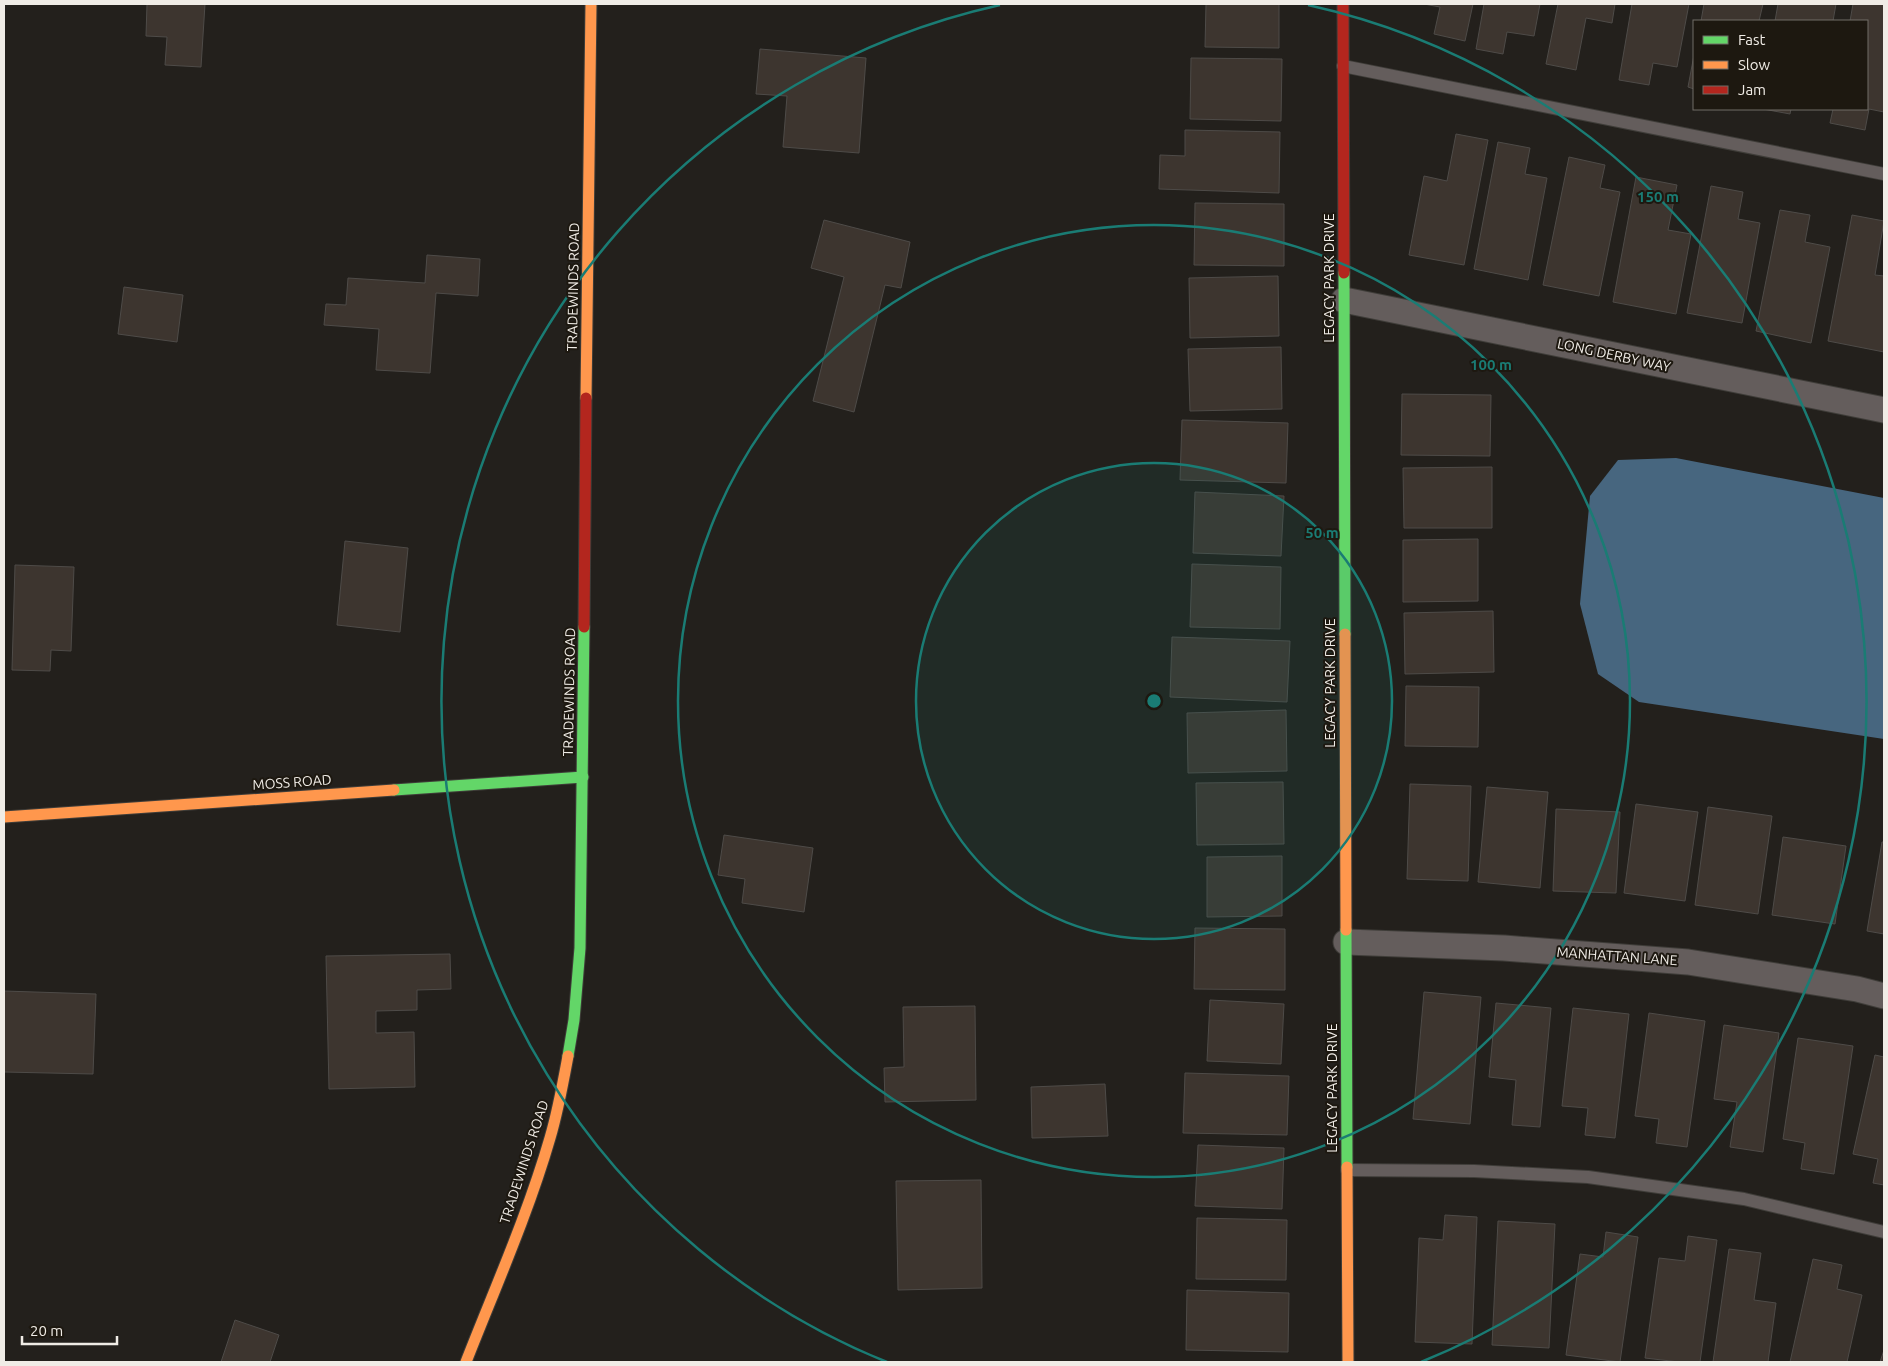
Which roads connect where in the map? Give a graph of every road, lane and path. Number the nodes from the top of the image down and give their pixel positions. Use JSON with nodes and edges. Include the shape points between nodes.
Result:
{"nodes":[{"id":1,"x":591,"y":4,"type":"edge"},
{"id":2,"x":1343,"y":4,"type":"edge"},
{"id":3,"x":1343,"y":66,"type":"junction"},
{"id":4,"x":1884,"y":174,"type":"edge"},
{"id":5,"x":1344,"y":300,"type":"junction"},
{"id":6,"x":1884,"y":410,"type":"edge"},
{"id":7,"x":583,"y":777,"type":"junction"},
{"id":8,"x":4,"y":817,"type":"edge"},
{"id":9,"x":1346,"y":942,"type":"junction"},
{"id":10,"x":1884,"y":996,"type":"edge"},
{"id":11,"x":1347,"y":1170,"type":"junction"},
{"id":12,"x":1884,"y":1232,"type":"edge"},
{"id":13,"x":466,"y":1362,"type":"edge"},
{"id":14,"x":1348,"y":1362,"type":"edge"}],
"edges":[{"from":1,"to":7,"type":"street","name":"TRADEWINDS ROAD"},
{"from":2,"to":3,"type":"street","name":"LEGACY PARK DRIVE"},
{"from":3,"to":4,"type":"lane"},
{"from":3,"to":5,"type":"street","name":"LEGACY PARK DRIVE"},
{"from":5,"to":6,"type":"street","name":"LONG DERBY WAY"},
{"from":5,"to":9,"type":"street","name":"LEGACY PARK DRIVE"},
{"from":7,"to":8,"type":"street","name":"MOSS ROAD"},
{"from":7,"to":13,"type":"street","name":"TRADEWINDS ROAD","via":[[580,948],[574,1020],[560,1101],[523,1216]]},
{"from":9,"to":10,"type":"street","name":"MANHATTAN LANE","via":[[1504,948],[1688,962]]},
{"from":9,"to":11,"type":"street","name":"LEGACY PARK DRIVE"},
{"from":11,"to":12,"type":"lane","via":[[1474,1171],[1588,1177],[1744,1199]]},
{"from":11,"to":14,"type":"street","name":"LEGACY PARK DRIVE"}]}
